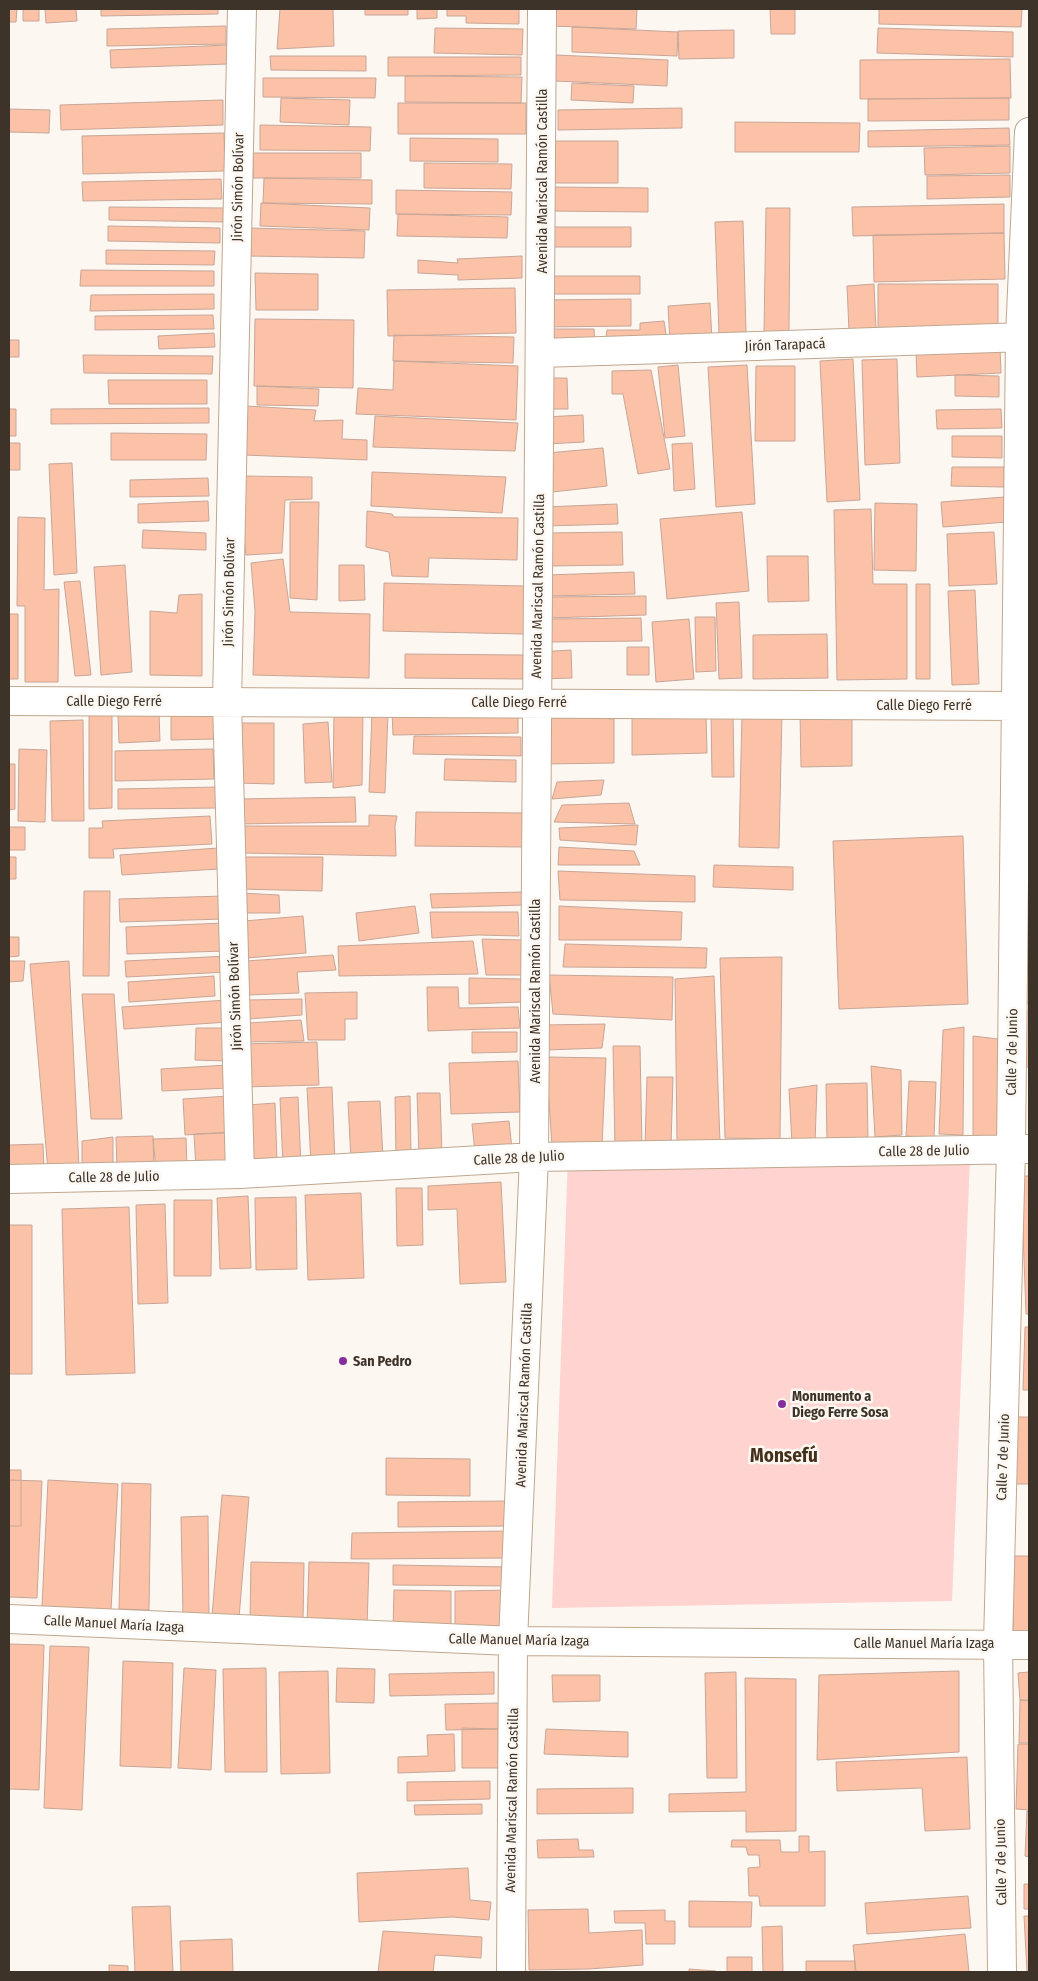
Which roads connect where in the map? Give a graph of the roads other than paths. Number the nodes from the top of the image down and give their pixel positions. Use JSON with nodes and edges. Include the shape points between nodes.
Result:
{"nodes":[{"id":1,"x":242,"y":9,"type":"edge"},
{"id":2,"x":542,"y":9,"type":"edge"},
{"id":3,"x":1029,"y":132,"type":"edge"},
{"id":4,"x":1025,"y":337,"type":"edge"},
{"id":5,"x":541,"y":353,"type":"junction"},
{"id":6,"x":9,"y":701,"type":"edge"},
{"id":7,"x":227,"y":702,"type":"junction"},
{"id":8,"x":536,"y":702,"type":"junction"},
{"id":9,"x":1023,"y":706,"type":"edge"},
{"id":10,"x":1020,"y":1149,"type":"edge"},
{"id":11,"x":534,"y":1157,"type":"junction"},
{"id":12,"x":240,"y":1174,"type":"junction"},
{"id":13,"x":9,"y":1179,"type":"edge"},
{"id":14,"x":9,"y":1619,"type":"edge"},
{"id":15,"x":514,"y":1641,"type":"junction"},
{"id":16,"x":998,"y":1643,"type":"junction"},
{"id":17,"x":1029,"y":1645,"type":"edge"},
{"id":18,"x":510,"y":1972,"type":"edge"},
{"id":19,"x":1002,"y":1972,"type":"edge"}],
"edges":[{"from":1,"to":7,"type":"street","name":"Jirón Simón Bolívar"},
{"from":2,"to":5,"type":"street","name":"Avenida Mariscal Ramón Castilla"},
{"from":3,"to":4,"type":"street","name":"Calle 7 de Junio"},
{"from":4,"to":5,"type":"street","name":"Jirón Tarapacá"},
{"from":4,"to":9,"type":"street","name":"Calle 7 de Junio"},
{"from":5,"to":8,"type":"street","name":"Avenida Mariscal Ramón Castilla"},
{"from":6,"to":7,"type":"street","name":"Calle Diego Ferré"},
{"from":7,"to":8,"type":"street","name":"Calle Diego Ferré"},
{"from":7,"to":12,"type":"street","name":"Jirón Simón Bolívar"},
{"from":8,"to":9,"type":"street","name":"Calle Diego Ferré"},
{"from":8,"to":11,"type":"street","name":"Avenida Mariscal Ramón Castilla"},
{"from":9,"to":10,"type":"street","name":"Calle 7 de Junio"},
{"from":10,"to":11,"type":"street","name":"Calle 28 de Julio"},
{"from":10,"to":16,"type":"street","name":"Calle 7 de Junio"},
{"from":11,"to":12,"type":"street","name":"Calle 28 de Julio"},
{"from":11,"to":15,"type":"street","name":"Avenida Mariscal Ramón Castilla"},
{"from":12,"to":13,"type":"street","name":"Calle 28 de Julio"},
{"from":14,"to":15,"type":"street","name":"Calle Manuel María Izaga"},
{"from":15,"to":16,"type":"street","name":"Calle Manuel María Izaga"},
{"from":15,"to":18,"type":"street","name":"Avenida Mariscal Ramón Castilla"},
{"from":16,"to":17,"type":"street","name":"Calle Manuel María Izaga"},
{"from":16,"to":19,"type":"street","name":"Calle 7 de Junio"}]}
